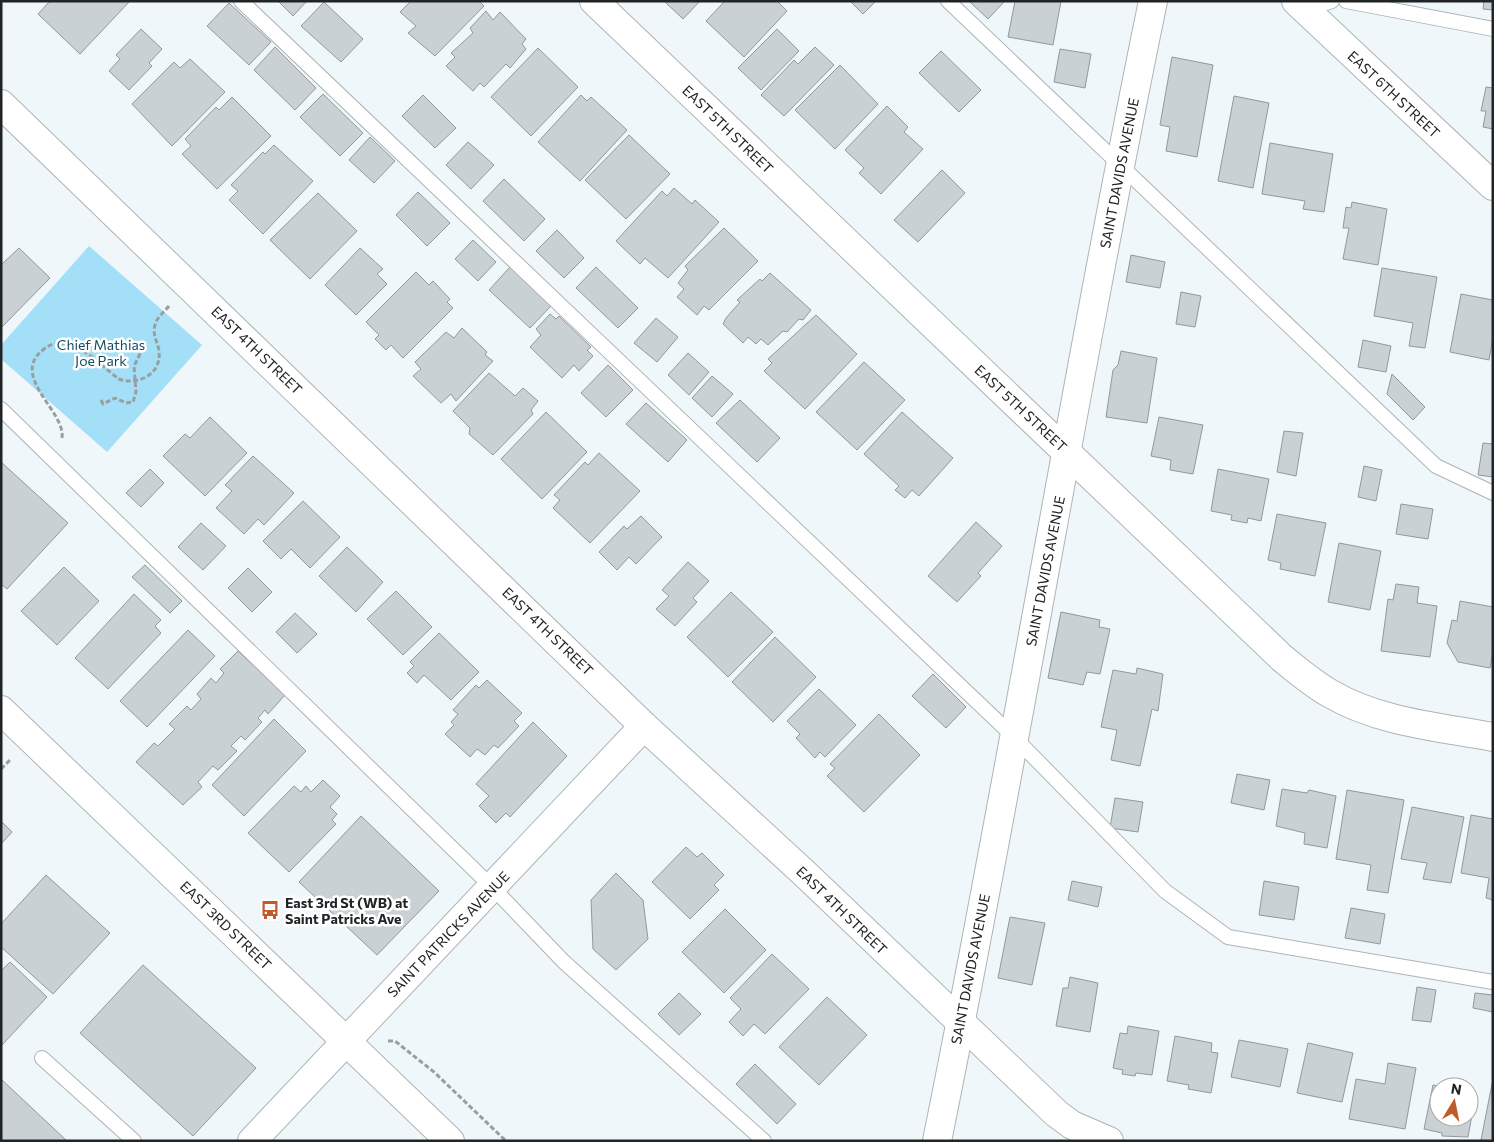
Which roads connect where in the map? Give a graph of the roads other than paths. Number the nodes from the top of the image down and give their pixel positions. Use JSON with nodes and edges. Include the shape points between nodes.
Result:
{"nodes":[{"id":1,"x":241,"y":1,"type":"edge"},
{"id":2,"x":594,"y":1,"type":"edge"},
{"id":3,"x":948,"y":1,"type":"edge"},
{"id":4,"x":1153,"y":1,"type":"edge"},
{"id":5,"x":1332,"y":1,"type":"edge"},
{"id":6,"x":1346,"y":1,"type":"edge"},
{"id":7,"x":1301,"y":6,"type":"edge"},
{"id":8,"x":1493,"y":29,"type":"edge"},
{"id":9,"x":1,"y":104,"type":"edge"},
{"id":10,"x":1119,"y":164,"type":"junction"},
{"id":11,"x":1493,"y":186,"type":"edge"},
{"id":12,"x":1,"y":409,"type":"edge"},
{"id":13,"x":1068,"y":452,"type":"junction"},
{"id":14,"x":1493,"y":493,"type":"edge"},
{"id":15,"x":1,"y":710,"type":"edge"},
{"id":16,"x":644,"y":726,"type":"junction"},
{"id":17,"x":1493,"y":736,"type":"edge"},
{"id":18,"x":1014,"y":737,"type":"junction"},
{"id":19,"x":492,"y":887,"type":"junction"},
{"id":20,"x":1493,"y":982,"type":"edge"},
{"id":21,"x":960,"y":1023,"type":"junction"},
{"id":22,"x":345,"y":1042,"type":"junction"},
{"id":23,"x":42,"y":1058,"type":"dead end"},
{"id":24,"x":134,"y":1141,"type":"edge"},
{"id":25,"x":252,"y":1141,"type":"edge"},
{"id":26,"x":450,"y":1141,"type":"edge"},
{"id":27,"x":764,"y":1141,"type":"edge"},
{"id":28,"x":937,"y":1141,"type":"edge"},
{"id":29,"x":1109,"y":1141,"type":"edge"}],
"edges":[{"from":1,"to":18,"type":"lane"},
{"from":2,"to":13,"type":"street","name":"EAST 5TH STREET"},
{"from":3,"to":10,"type":"lane"},
{"from":4,"to":10,"type":"street","name":"SAINT DAVIDS AVENUE"},
{"from":5,"to":7,"type":"lane"},
{"from":6,"to":8,"type":"lane"},
{"from":7,"to":11,"type":"street","name":"EAST 6TH STREET"},
{"from":9,"to":16,"type":"street","name":"EAST 4TH STREET"},
{"from":10,"to":13,"type":"street","name":"SAINT DAVIDS AVENUE"},
{"from":10,"to":14,"type":"lane","via":[[1436,466]]},
{"from":12,"to":19,"type":"lane"},
{"from":13,"to":17,"type":"street","name":"EAST 5TH STREET","via":[[1282,658],[1308,679],[1332,695],[1393,718]]},
{"from":13,"to":18,"type":"street","name":"SAINT DAVIDS AVENUE"},
{"from":15,"to":22,"type":"street","name":"EAST 3RD STREET"},
{"from":16,"to":19,"type":"street","name":"SAINT PATRICKS AVENUE"},
{"from":16,"to":21,"type":"street","name":"EAST 4TH STREET","via":[[803,872]]},
{"from":18,"to":20,"type":"lane","via":[[1165,891],[1228,937]]},
{"from":18,"to":21,"type":"street","name":"SAINT DAVIDS AVENUE"},
{"from":19,"to":22,"type":"street","name":"SAINT PATRICKS AVENUE"},
{"from":19,"to":27,"type":"lane","via":[[564,962]]},
{"from":21,"to":28,"type":"street","name":"SAINT DAVIDS AVENUE"},
{"from":21,"to":29,"type":"street","name":"EAST 4TH STREET","via":[[1057,1114],[1072,1125]]},
{"from":22,"to":25,"type":"street","name":"SAINT PATRICKS AVENUE"},
{"from":22,"to":26,"type":"street","name":"EAST 3RD STREET"},
{"from":23,"to":24,"type":"lane"}]}
